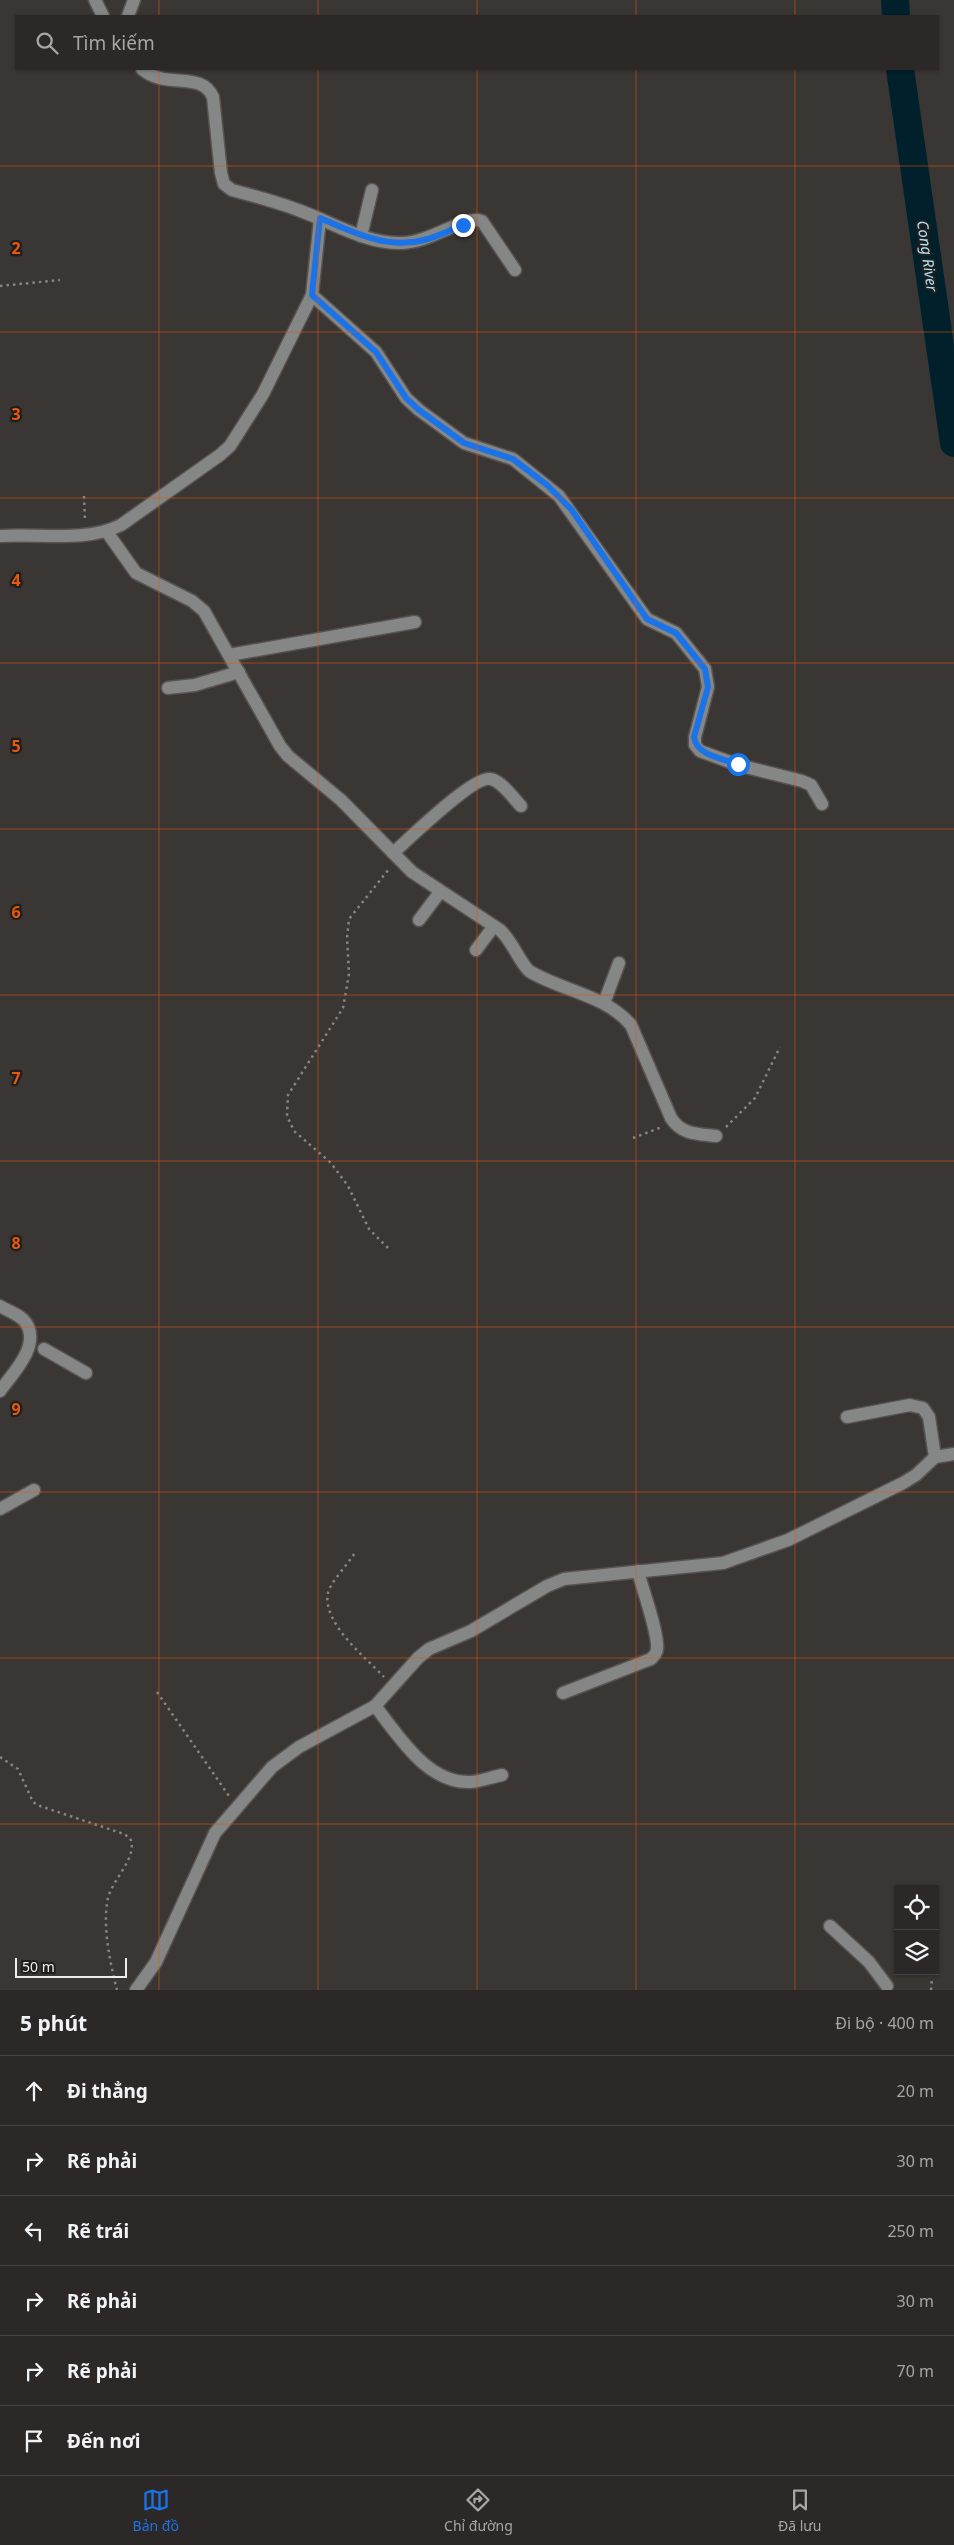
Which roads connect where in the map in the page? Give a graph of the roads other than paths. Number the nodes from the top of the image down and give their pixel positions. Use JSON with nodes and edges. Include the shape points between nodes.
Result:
{"nodes":[{"id":1,"x":95,"y":0,"type":"edge"},
{"id":2,"x":134,"y":0,"type":"edge"},
{"id":3,"x":102,"y":15,"type":"edge"},
{"id":4,"x":128,"y":15,"type":"edge"},
{"id":5,"x":143,"y":70,"type":"edge"},
{"id":6,"x":372,"y":190,"type":"dead end"},
{"id":7,"x":320,"y":218,"type":"junction"},
{"id":8,"x":361,"y":236,"type":"junction"},
{"id":9,"x":515,"y":270,"type":"dead end"},
{"id":10,"x":312,"y":295,"type":"junction"},
{"id":11,"x":107,"y":532,"type":"junction"},
{"id":12,"x":0,"y":536,"type":"edge"},
{"id":13,"x":414,"y":622,"type":"dead end"},
{"id":14,"x":230,"y":655,"type":"junction"},
{"id":15,"x":238,"y":672,"type":"junction"},
{"id":16,"x":168,"y":688,"type":"dead end"},
{"id":17,"x":822,"y":804,"type":"dead end"},
{"id":18,"x":521,"y":806,"type":"dead end"},
{"id":19,"x":396,"y":856,"type":"junction"},
{"id":20,"x":440,"y":892,"type":"junction"},
{"id":21,"x":419,"y":920,"type":"dead end"},
{"id":22,"x":494,"y":926,"type":"junction"},
{"id":23,"x":476,"y":950,"type":"dead end"},
{"id":24,"x":619,"y":963,"type":"dead end"},
{"id":25,"x":604,"y":1003,"type":"junction"},
{"id":26,"x":716,"y":1136,"type":"road end"},
{"id":27,"x":0,"y":1306,"type":"edge"},
{"id":28,"x":36,"y":1346,"type":"junction"},
{"id":29,"x":86,"y":1373,"type":"dead end"},
{"id":30,"x":0,"y":1391,"type":"edge"},
{"id":31,"x":847,"y":1417,"type":"dead end"},
{"id":32,"x":954,"y":1454,"type":"edge"},
{"id":33,"x":935,"y":1457,"type":"junction"},
{"id":34,"x":34,"y":1490,"type":"dead end"},
{"id":35,"x":0,"y":1509,"type":"edge"},
{"id":36,"x":638,"y":1571,"type":"junction"},
{"id":37,"x":563,"y":1693,"type":"dead end"},
{"id":38,"x":375,"y":1706,"type":"junction"},
{"id":39,"x":502,"y":1775,"type":"dead end"},
{"id":40,"x":830,"y":1926,"type":"dead end"},
{"id":41,"x":887,"y":1986,"type":"dead end"},
{"id":42,"x":136,"y":1990,"type":"edge"}],
"edges":[{"from":1,"to":3,"type":"street"},
{"from":2,"to":4,"type":"street"},
{"from":5,"to":7,"type":"street","via":[[166,81],[198,82],[209,88],[213,97],[224,184],[232,190]]},
{"from":6,"to":8,"type":"street"},
{"from":7,"to":8,"type":"street"},
{"from":7,"to":10,"type":"street"},
{"from":8,"to":9,"type":"street","via":[[396,242],[423,240],[478,220],[482,221]]},
{"from":10,"to":11,"type":"street","via":[[263,394],[230,446]]},
{"from":10,"to":17,"type":"street","via":[[371,347],[406,398],[419,410],[464,443],[513,459],[559,496],[647,619],[681,638],[705,669],[708,678],[694,737],[700,751],[802,781],[811,786]]},
{"from":11,"to":12,"type":"street"},
{"from":11,"to":14,"type":"street","via":[[136,572],[192,601],[204,611]]},
{"from":13,"to":14,"type":"street"},
{"from":14,"to":15,"type":"street"},
{"from":15,"to":16,"type":"street","via":[[195,685]]},
{"from":15,"to":19,"type":"street","via":[[288,756],[341,800]]},
{"from":18,"to":19,"type":"street","via":[[496,780],[483,779],[466,788]]},
{"from":19,"to":20,"type":"street"},
{"from":20,"to":21,"type":"street"},
{"from":20,"to":22,"type":"street"},
{"from":22,"to":23,"type":"street"},
{"from":22,"to":25,"type":"street","via":[[508,938],[529,972]]},
{"from":24,"to":25,"type":"street"},
{"from":25,"to":26,"type":"street","via":[[622,1014],[631,1025],[678,1128],[689,1133]]},
{"from":27,"to":28,"type":"street","via":[[26,1323]]},
{"from":28,"to":29,"type":"street"},
{"from":28,"to":30,"type":"street","via":[[25,1355]]},
{"from":31,"to":33,"type":"street","via":[[910,1405],[923,1408],[929,1417]]},
{"from":32,"to":33,"type":"street"},
{"from":33,"to":36,"type":"street","via":[[903,1483],[788,1540],[708,1566]]},
{"from":34,"to":35,"type":"street"},
{"from":36,"to":37,"type":"street","via":[[658,1648],[656,1654],[651,1659]]},
{"from":36,"to":38,"type":"street","via":[[564,1579],[547,1586],[480,1626],[428,1649]]},
{"from":38,"to":39,"type":"street","via":[[424,1765],[440,1775],[471,1782]]},
{"from":38,"to":42,"type":"street","via":[[286,1755],[237,1808],[216,1834],[156,1962]]},
{"from":40,"to":41,"type":"street","via":[[864,1956]]}]}
